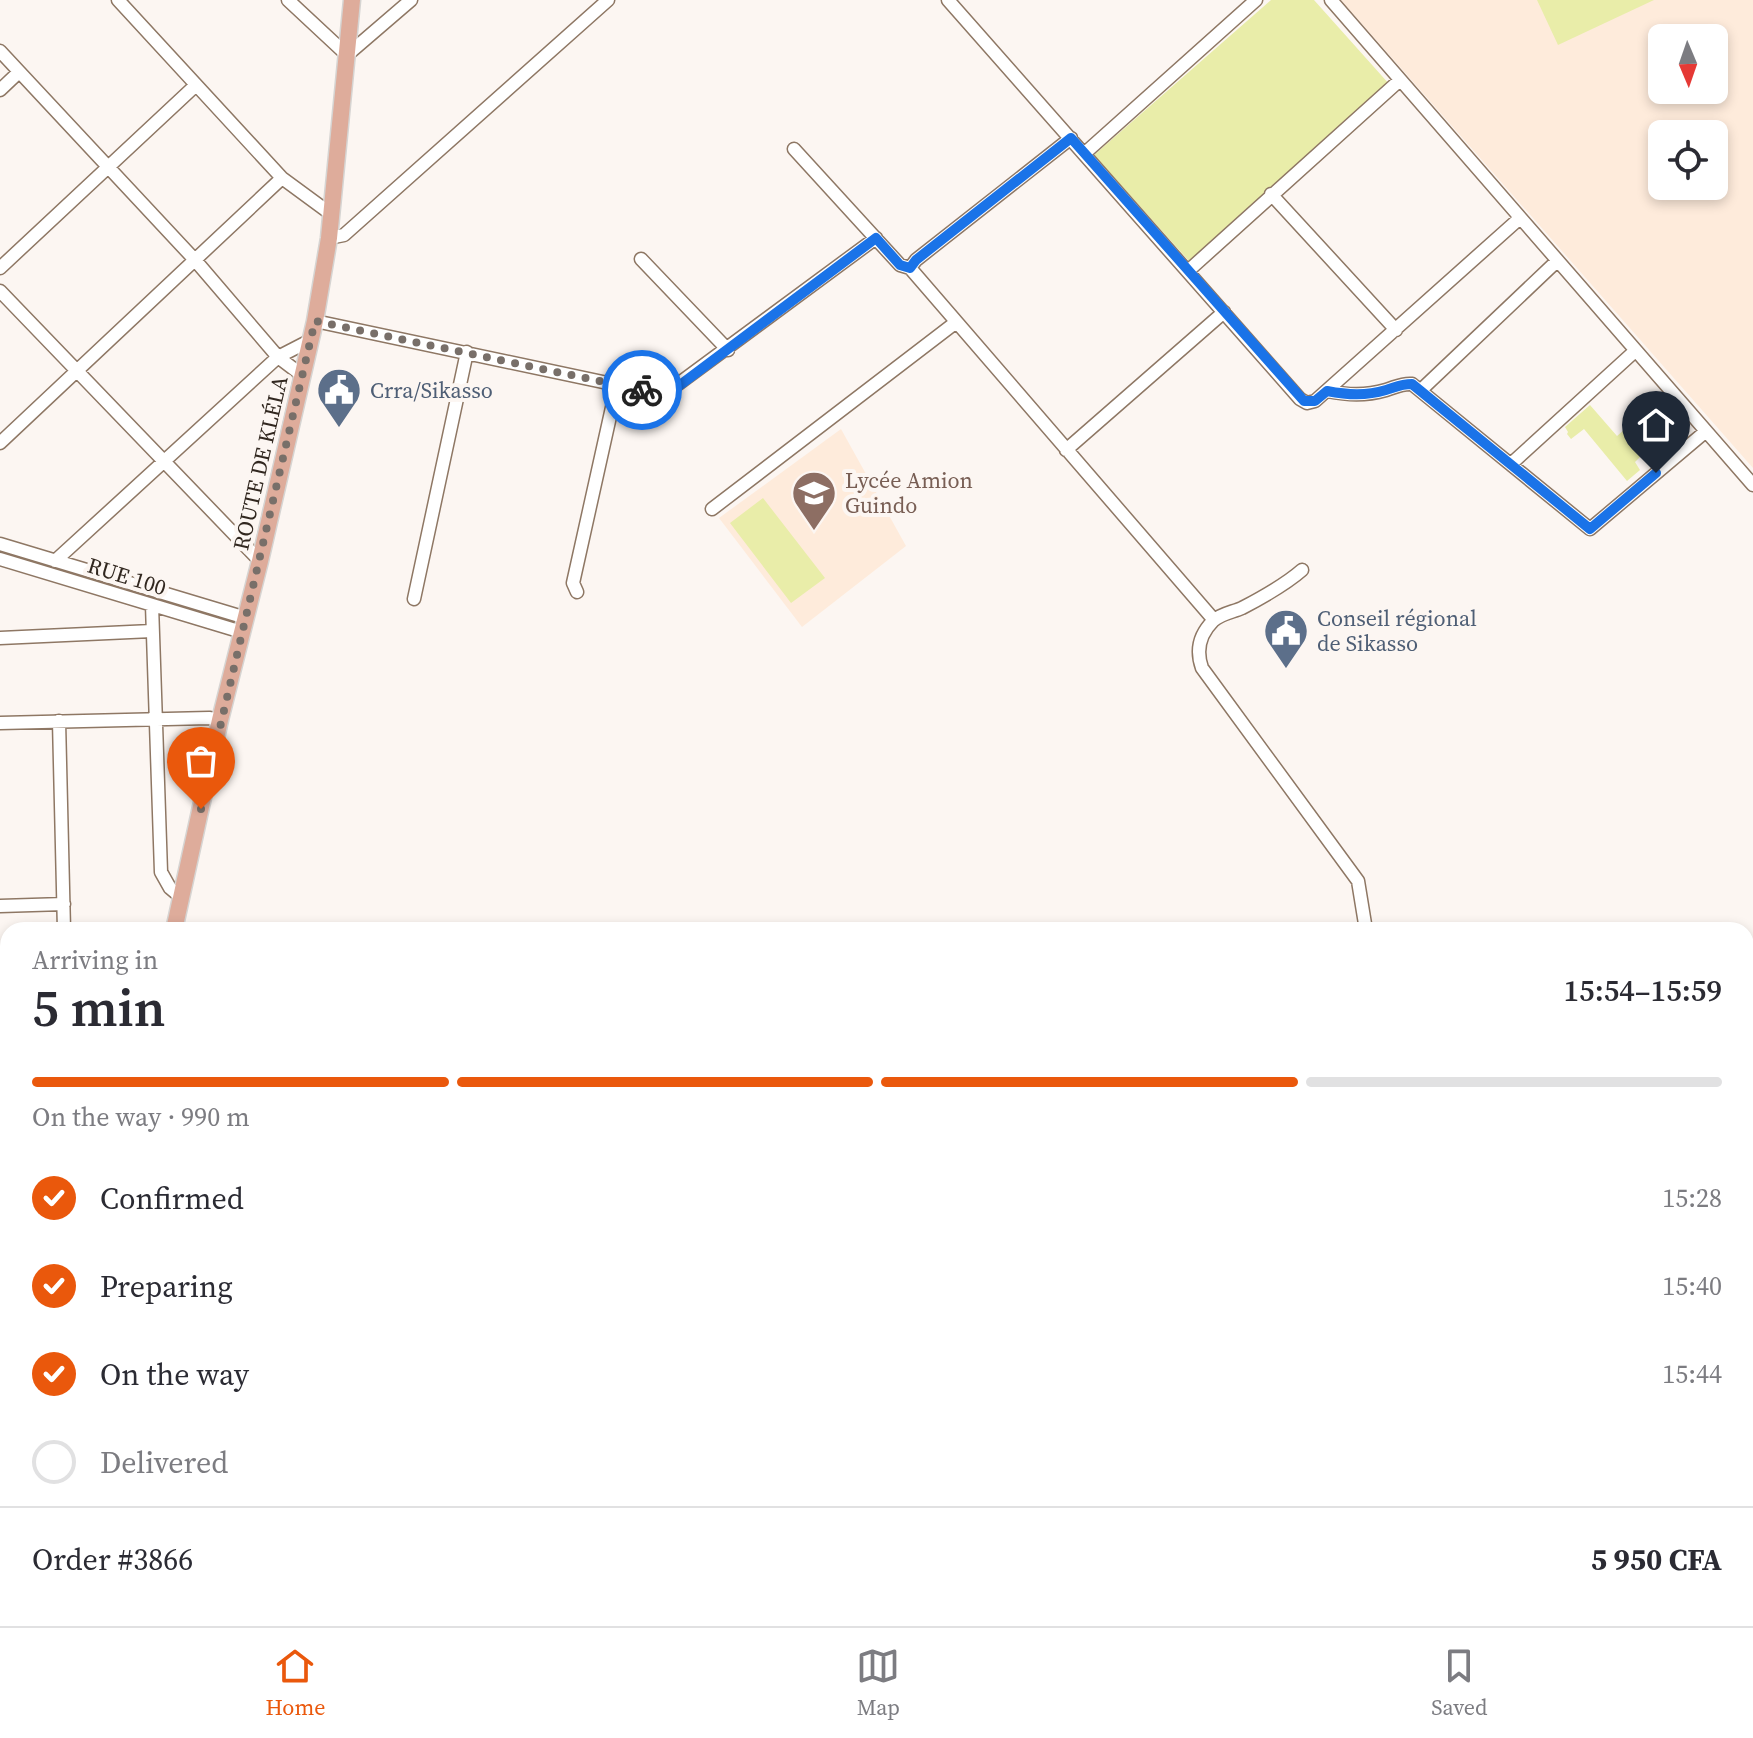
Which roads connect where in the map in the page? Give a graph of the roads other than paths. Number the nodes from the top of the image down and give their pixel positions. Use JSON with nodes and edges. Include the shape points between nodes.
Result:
{"nodes":[{"id":1,"x":118,"y":0,"type":"edge"},
{"id":2,"x":288,"y":0,"type":"edge"},
{"id":3,"x":352,"y":0,"type":"edge"},
{"id":4,"x":411,"y":0,"type":"edge"},
{"id":5,"x":608,"y":0,"type":"edge"},
{"id":6,"x":948,"y":0,"type":"edge"},
{"id":7,"x":1256,"y":0,"type":"edge"},
{"id":8,"x":1331,"y":0,"type":"edge"},
{"id":9,"x":0,"y":51,"type":"edge"},
{"id":10,"x":347,"y":55,"type":"junction"},
{"id":11,"x":19,"y":72,"type":"junction"},
{"id":12,"x":1400,"y":80,"type":"junction"},
{"id":13,"x":196,"y":85,"type":"junction"},
{"id":14,"x":0,"y":90,"type":"edge"},
{"id":15,"x":1071,"y":138,"type":"junction"},
{"id":16,"x":794,"y":149,"type":"dead end"},
{"id":17,"x":1085,"y":153,"type":"junction"},
{"id":18,"x":110,"y":166,"type":"junction"},
{"id":19,"x":282,"y":178,"type":"junction"},
{"id":20,"x":1271,"y":194,"type":"junction"},
{"id":21,"x":331,"y":214,"type":"junction"},
{"id":22,"x":1520,"y":218,"type":"junction"},
{"id":23,"x":329,"y":238,"type":"junction"},
{"id":24,"x":876,"y":238,"type":"junction"},
{"id":25,"x":641,"y":259,"type":"dead end"},
{"id":26,"x":195,"y":260,"type":"junction"},
{"id":27,"x":1557,"y":261,"type":"junction"},
{"id":28,"x":0,"y":268,"type":"edge"},
{"id":29,"x":910,"y":268,"type":"junction"},
{"id":30,"x":1188,"y":271,"type":"junction"},
{"id":31,"x":0,"y":291,"type":"edge"},
{"id":32,"x":1224,"y":312,"type":"junction"},
{"id":33,"x":315,"y":321,"type":"junction"},
{"id":34,"x":955,"y":323,"type":"junction"},
{"id":35,"x":1396,"y":330,"type":"junction"},
{"id":36,"x":311,"y":340,"type":"junction"},
{"id":37,"x":728,"y":350,"type":"junction"},
{"id":38,"x":1635,"y":351,"type":"junction"},
{"id":39,"x":467,"y":352,"type":"junction"},
{"id":40,"x":278,"y":357,"type":"junction"},
{"id":41,"x":77,"y":372,"type":"junction"},
{"id":42,"x":303,"y":376,"type":"junction"},
{"id":43,"x":617,"y":385,"type":"junction"},
{"id":44,"x":1421,"y":390,"type":"junction"},
{"id":45,"x":1327,"y":391,"type":"junction"},
{"id":46,"x":1705,"y":432,"type":"junction"},
{"id":47,"x":0,"y":443,"type":"edge"},
{"id":48,"x":1066,"y":450,"type":"junction"},
{"id":49,"x":163,"y":461,"type":"junction"},
{"id":50,"x":1511,"y":464,"type":"junction"},
{"id":51,"x":1753,"y":485,"type":"edge"},
{"id":52,"x":712,"y":509,"type":"dead end"},
{"id":53,"x":0,"y":544,"type":"edge"},
{"id":54,"x":0,"y":559,"type":"edge"},
{"id":55,"x":55,"y":561,"type":"junction"},
{"id":56,"x":260,"y":561,"type":"junction"},
{"id":57,"x":1302,"y":570,"type":"dead end"},
{"id":58,"x":577,"y":592,"type":"dead end"},
{"id":59,"x":414,"y":599,"type":"dead end"},
{"id":60,"x":152,"y":605,"type":"junction"},
{"id":61,"x":1214,"y":620,"type":"junction"},
{"id":62,"x":244,"y":625,"type":"junction"},
{"id":63,"x":152,"y":631,"type":"junction"},
{"id":64,"x":0,"y":638,"type":"edge"},
{"id":65,"x":158,"y":718,"type":"junction"},
{"id":66,"x":220,"y":720,"type":"junction"},
{"id":67,"x":59,"y":721,"type":"junction"},
{"id":68,"x":0,"y":723,"type":"edge"},
{"id":69,"x":182,"y":898,"type":"junction"},
{"id":70,"x":64,"y":904,"type":"junction"},
{"id":71,"x":0,"y":906,"type":"edge"},
{"id":72,"x":64,"y":922,"type":"edge"},
{"id":73,"x":176,"y":922,"type":"edge"},
{"id":74,"x":1365,"y":922,"type":"edge"}],
"edges":[{"from":1,"to":13,"type":"street"},
{"from":2,"to":10,"type":"street"},
{"from":3,"to":10,"type":"main road","name":"ROUTE DE KLÉLA"},
{"from":4,"to":10,"type":"street"},
{"from":5,"to":23,"type":"street","via":[[344,235]]},
{"from":6,"to":15,"type":"street"},
{"from":7,"to":17,"type":"street"},
{"from":8,"to":12,"type":"street"},
{"from":9,"to":11,"type":"street"},
{"from":10,"to":21,"type":"main road","name":"ROUTE DE KLÉLA"},
{"from":11,"to":14,"type":"street"},
{"from":11,"to":18,"type":"street"},
{"from":12,"to":20,"type":"street"},
{"from":12,"to":22,"type":"street"},
{"from":13,"to":18,"type":"street"},
{"from":13,"to":19,"type":"street"},
{"from":15,"to":17,"type":"street"},
{"from":15,"to":29,"type":"street"},
{"from":16,"to":24,"type":"street"},
{"from":17,"to":30,"type":"street"},
{"from":18,"to":26,"type":"street"},
{"from":18,"to":28,"type":"street"},
{"from":19,"to":21,"type":"street"},
{"from":19,"to":26,"type":"street"},
{"from":20,"to":30,"type":"street"},
{"from":20,"to":35,"type":"street"},
{"from":21,"to":23,"type":"main road","name":"ROUTE DE KLÉLA"},
{"from":22,"to":27,"type":"street"},
{"from":22,"to":35,"type":"street"},
{"from":23,"to":33,"type":"main road","name":"ROUTE DE KLÉLA"},
{"from":24,"to":29,"type":"street","via":[[900,265]]},
{"from":24,"to":37,"type":"street"},
{"from":25,"to":37,"type":"street"},
{"from":26,"to":40,"type":"street"},
{"from":26,"to":41,"type":"street"},
{"from":27,"to":38,"type":"street"},
{"from":27,"to":44,"type":"street"},
{"from":29,"to":34,"type":"street"},
{"from":30,"to":32,"type":"street"},
{"from":31,"to":41,"type":"street"},
{"from":32,"to":45,"type":"street","via":[[1300,399],[1311,403]]},
{"from":32,"to":48,"type":"street"},
{"from":33,"to":36,"type":"main road","name":"ROUTE DE KLÉLA"},
{"from":33,"to":39,"type":"street"},
{"from":34,"to":48,"type":"street"},
{"from":34,"to":52,"type":"street"},
{"from":35,"to":45,"type":"street"},
{"from":36,"to":40,"type":"street"},
{"from":36,"to":42,"type":"main road","name":"ROUTE DE KLÉLA"},
{"from":37,"to":43,"type":"street","via":[[666,393]]},
{"from":38,"to":46,"type":"street"},
{"from":38,"to":50,"type":"street"},
{"from":39,"to":43,"type":"street"},
{"from":39,"to":59,"type":"street"},
{"from":40,"to":42,"type":"street"},
{"from":40,"to":49,"type":"street"},
{"from":41,"to":47,"type":"street"},
{"from":41,"to":49,"type":"street"},
{"from":42,"to":56,"type":"main road","name":"ROUTE DE KLÉLA"},
{"from":43,"to":58,"type":"street","via":[[573,583]]},
{"from":44,"to":45,"type":"street","via":[[1402,384],[1352,396]]},
{"from":44,"to":50,"type":"street"},
{"from":46,"to":50,"type":"street","via":[[1590,529]]},
{"from":46,"to":51,"type":"street"},
{"from":48,"to":61,"type":"street"},
{"from":49,"to":55,"type":"street"},
{"from":49,"to":56,"type":"street"},
{"from":53,"to":55,"type":"street"},
{"from":54,"to":60,"type":"street","name":"RUE 100"},
{"from":55,"to":62,"type":"street"},
{"from":56,"to":62,"type":"main road","name":"ROUTE DE KLÉLA"},
{"from":57,"to":61,"type":"street"},
{"from":60,"to":62,"type":"street","name":"RUE 100"},
{"from":60,"to":63,"type":"street"},
{"from":61,"to":74,"type":"street","via":[[1198,649],[1202,668],[1358,881]]},
{"from":62,"to":66,"type":"main road","name":"ROUTE DE KLÉLA"},
{"from":63,"to":64,"type":"street"},
{"from":63,"to":65,"type":"street"},
{"from":65,"to":66,"type":"street"},
{"from":65,"to":67,"type":"street"},
{"from":65,"to":69,"type":"street","via":[[161,872]]},
{"from":66,"to":69,"type":"main road","name":"ROUTE DE KLÉLA"},
{"from":67,"to":68,"type":"street"},
{"from":67,"to":70,"type":"street"},
{"from":69,"to":73,"type":"main road","name":"ROUTE DE KLÉLA"},
{"from":70,"to":71,"type":"street"},
{"from":70,"to":72,"type":"street"}]}
